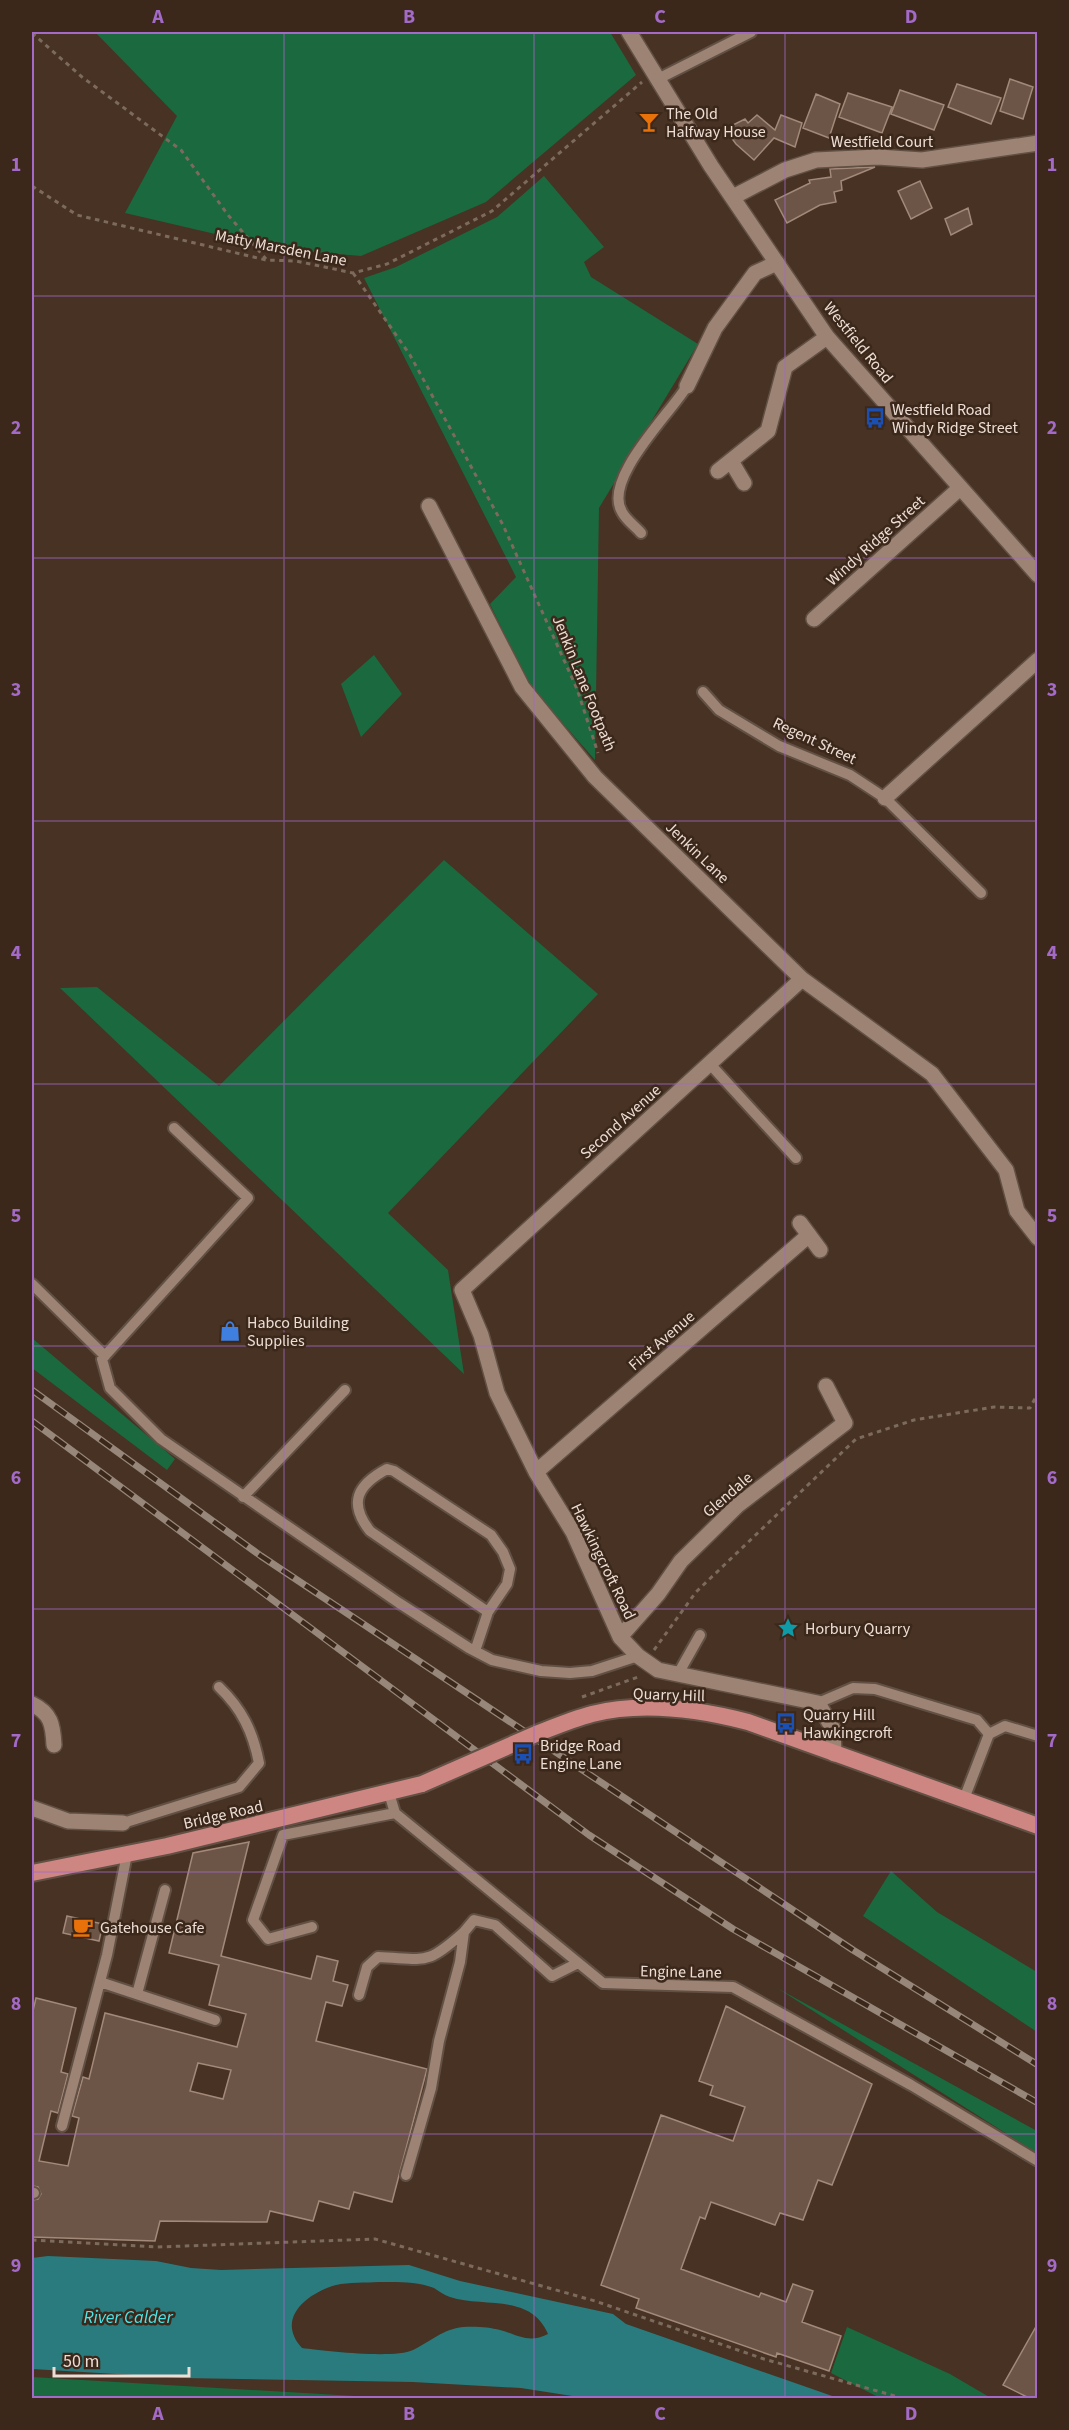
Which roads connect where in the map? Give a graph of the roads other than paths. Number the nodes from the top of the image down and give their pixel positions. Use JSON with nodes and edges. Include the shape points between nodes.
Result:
{"nodes":[{"id":1,"x":629,"y":32,"type":"edge"},
{"id":2,"x":751,"y":32,"type":"edge"},
{"id":3,"x":654,"y":76,"type":"junction"},
{"id":4,"x":1038,"y":143,"type":"edge"},
{"id":5,"x":734,"y":197,"type":"junction"},
{"id":6,"x":777,"y":262,"type":"junction"},
{"id":7,"x":827,"y":337,"type":"junction"},
{"id":8,"x":687,"y":386,"type":"joint"},
{"id":9,"x":731,"y":462,"type":"junction"},
{"id":10,"x":718,"y":471,"type":"dead end"},
{"id":11,"x":744,"y":483,"type":"dead end"},
{"id":12,"x":960,"y":488,"type":"junction"},
{"id":13,"x":429,"y":506,"type":"dead end"},
{"id":14,"x":640,"y":532,"type":"dead end"},
{"id":15,"x":1038,"y":575,"type":"edge"},
{"id":16,"x":814,"y":619,"type":"dead end"},
{"id":17,"x":1038,"y":660,"type":"edge"},
{"id":18,"x":703,"y":692,"type":"dead end"},
{"id":19,"x":885,"y":798,"type":"junction"},
{"id":20,"x":981,"y":893,"type":"dead end"},
{"id":21,"x":802,"y":979,"type":"junction"},
{"id":22,"x":709,"y":1063,"type":"junction"},
{"id":23,"x":174,"y":1128,"type":"dead end"},
{"id":24,"x":796,"y":1158,"type":"dead end"},
{"id":25,"x":1038,"y":1238,"type":"edge"},
{"id":26,"x":820,"y":1250,"type":"dead end"},
{"id":27,"x":32,"y":1284,"type":"edge"},
{"id":28,"x":462,"y":1290,"type":"joint"},
{"id":29,"x":105,"y":1356,"type":"junction"},
{"id":30,"x":826,"y":1386,"type":"dead end"},
{"id":31,"x":345,"y":1390,"type":"dead end"},
{"id":32,"x":536,"y":1472,"type":"junction"},
{"id":33,"x":243,"y":1497,"type":"junction"},
{"id":34,"x":488,"y":1612,"type":"junction"},
{"id":35,"x":700,"y":1635,"type":"dead end"},
{"id":36,"x":620,"y":1637,"type":"junction"},
{"id":37,"x":475,"y":1651,"type":"junction"},
{"id":38,"x":647,"y":1663,"type":"junction"},
{"id":39,"x":678,"y":1674,"type":"junction"},
{"id":40,"x":219,"y":1687,"type":"dead end"},
{"id":41,"x":818,"y":1703,"type":"junction"},
{"id":42,"x":32,"y":1704,"type":"edge"},
{"id":43,"x":989,"y":1734,"type":"junction"},
{"id":44,"x":1038,"y":1736,"type":"edge"},
{"id":45,"x":54,"y":1744,"type":"dead end"},
{"id":46,"x":834,"y":1754,"type":"junction"},
{"id":47,"x":422,"y":1784,"type":"joint"},
{"id":48,"x":389,"y":1793,"type":"junction"},
{"id":49,"x":964,"y":1800,"type":"junction"},
{"id":50,"x":32,"y":1808,"type":"edge"},
{"id":51,"x":395,"y":1813,"type":"junction"},
{"id":52,"x":123,"y":1823,"type":"joint"},
{"id":53,"x":1038,"y":1826,"type":"edge"},
{"id":54,"x":127,"y":1854,"type":"junction"},
{"id":55,"x":32,"y":1873,"type":"edge"},
{"id":56,"x":165,"y":1890,"type":"dead end"},
{"id":57,"x":312,"y":1927,"type":"dead end"},
{"id":58,"x":464,"y":1932,"type":"junction"},
{"id":59,"x":578,"y":1963,"type":"junction"},
{"id":60,"x":100,"y":1982,"type":"junction"},
{"id":61,"x":137,"y":1994,"type":"junction"},
{"id":62,"x":359,"y":1995,"type":"dead end"},
{"id":63,"x":215,"y":2020,"type":"dead end"},
{"id":64,"x":62,"y":2126,"type":"dead end"},
{"id":65,"x":1038,"y":2161,"type":"edge"},
{"id":66,"x":406,"y":2175,"type":"dead end"}],
"edges":[{"from":1,"to":3,"type":"street","name":"Westfield Road"},
{"from":2,"to":3,"type":"lane"},
{"from":3,"to":5,"type":"street","name":"Westfield Road"},
{"from":4,"to":5,"type":"street","name":"Westfield Court","via":[[922,160],[816,160],[785,170]]},
{"from":5,"to":6,"type":"street","name":"Westfield Road"},
{"from":6,"to":7,"type":"street","name":"Westfield Road"},
{"from":6,"to":8,"type":"street","via":[[755,273],[716,327]]},
{"from":7,"to":9,"type":"street","via":[[785,367],[768,431]]},
{"from":7,"to":12,"type":"street","name":"Westfield Road"},
{"from":8,"to":14,"type":"lane","via":[[640,448],[619,491],[621,512]]},
{"from":9,"to":10,"type":"street"},
{"from":9,"to":11,"type":"street"},
{"from":12,"to":15,"type":"street","name":"Westfield Road"},
{"from":12,"to":16,"type":"street","name":"Windy Ridge Street"},
{"from":13,"to":21,"type":"street","name":"Jenkin Lane","via":[[522,687],[595,777]]},
{"from":17,"to":19,"type":"street"},
{"from":18,"to":19,"type":"lane","name":"Regent Street","via":[[719,710],[778,746],[850,776]]},
{"from":19,"to":20,"type":"lane","name":"Regent Street"},
{"from":21,"to":22,"type":"street","name":"Second Avenue"},
{"from":21,"to":25,"type":"street","name":"Jenkin Lane","via":[[932,1074],[1006,1170],[1017,1211]]},
{"from":22,"to":24,"type":"lane"},
{"from":22,"to":28,"type":"street","name":"Second Avenue"},
{"from":23,"to":29,"type":"lane","via":[[248,1198]]},
{"from":26,"to":32,"type":"street","name":"First Avenue","via":[[804,1229]]},
{"from":27,"to":29,"type":"lane"},
{"from":28,"to":32,"type":"street","name":"Hawkingcroft Road","via":[[481,1335],[496,1393]]},
{"from":29,"to":33,"type":"lane","via":[[102,1359],[110,1388],[129,1411],[160,1439]]},
{"from":30,"to":36,"type":"street","name":"Glendale","via":[[845,1423],[738,1505],[681,1561]]},
{"from":31,"to":33,"type":"lane"},
{"from":32,"to":36,"type":"street","name":"Hawkingcroft Road","via":[[573,1532]]},
{"from":33,"to":37,"type":"lane"},
{"from":34,"to":34,"type":"lane","via":[[507,1584],[510,1569],[491,1535],[394,1471],[387,1469],[366,1483],[356,1503],[359,1517],[370,1531]]},
{"from":34,"to":37,"type":"lane"},
{"from":35,"to":39,"type":"lane"},
{"from":36,"to":38,"type":"street","name":"Hawkingcroft Road"},
{"from":37,"to":38,"type":"lane","via":[[492,1660],[541,1671],[570,1673]]},
{"from":38,"to":39,"type":"street"},
{"from":39,"to":41,"type":"street"},
{"from":40,"to":52,"type":"lane","via":[[249,1725],[259,1763],[250,1777],[239,1787]]},
{"from":41,"to":43,"type":"lane","via":[[853,1688],[875,1689],[977,1720]]},
{"from":41,"to":46,"type":"street","via":[[833,1729]]},
{"from":42,"to":45,"type":"street","via":[[47,1714]]},
{"from":43,"to":44,"type":"lane","via":[[1005,1726]]},
{"from":43,"to":49,"type":"lane"},
{"from":46,"to":47,"type":"highway","name":"Quarry Hill","bridge":true,"via":[[748,1722],[700,1710],[645,1708],[594,1714],[536,1734]]},
{"from":46,"to":49,"type":"highway","name":"Quarry Hill"},
{"from":47,"to":48,"type":"highway","name":"Bridge Road"},
{"from":48,"to":51,"type":"lane"},
{"from":48,"to":54,"type":"highway","name":"Bridge Road"},
{"from":49,"to":53,"type":"highway","name":"Quarry Hill"},
{"from":50,"to":52,"type":"street","via":[[68,1821]]},
{"from":51,"to":57,"type":"lane","via":[[283,1835],[253,1920],[268,1939]]},
{"from":51,"to":59,"type":"lane","name":"Engine Lane"},
{"from":54,"to":55,"type":"highway","name":"Bridge Road"},
{"from":54,"to":60,"type":"lane"},
{"from":56,"to":61,"type":"lane"},
{"from":58,"to":59,"type":"lane","via":[[474,1920],[495,1925],[552,1976]]},
{"from":58,"to":62,"type":"lane","via":[[440,1953],[421,1961],[378,1957],[367,1967]]},
{"from":58,"to":66,"type":"lane","via":[[431,2088]]},
{"from":59,"to":65,"type":"lane","name":"Engine Lane","via":[[603,1983],[733,1987],[911,2085]]},
{"from":60,"to":61,"type":"lane"},
{"from":60,"to":64,"type":"lane"},
{"from":61,"to":63,"type":"lane"}]}
